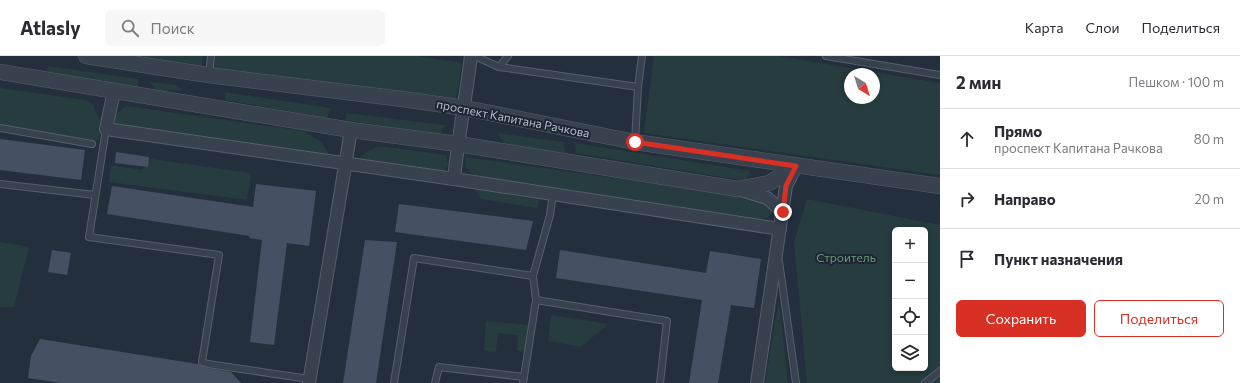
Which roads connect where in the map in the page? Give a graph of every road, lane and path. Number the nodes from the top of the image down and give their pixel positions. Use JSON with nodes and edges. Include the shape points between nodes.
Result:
{"nodes":[{"id":1,"x":86,"y":56,"type":"edge"},
{"id":2,"x":212,"y":56,"type":"edge"},
{"id":3,"x":471,"y":56,"type":"edge"},
{"id":4,"x":475,"y":56,"type":"edge"},
{"id":5,"x":508,"y":56,"type":"edge"},
{"id":6,"x":642,"y":56,"type":"edge"},
{"id":7,"x":826,"y":56,"type":"edge"},
{"id":8,"x":498,"y":67,"type":"junction"},
{"id":9,"x":0,"y":72,"type":"edge"},
{"id":10,"x":208,"y":75,"type":"junction"},
{"id":11,"x":940,"y":75,"type":"edge"},
{"id":12,"x":638,"y":87,"type":"junction"},
{"id":13,"x":114,"y":91,"type":"junction"},
{"id":14,"x":465,"y":108,"type":"junction"},
{"id":15,"x":0,"y":128,"type":"edge"},
{"id":16,"x":106,"y":129,"type":"junction"},
{"id":17,"x":351,"y":130,"type":"junction"},
{"id":18,"x":635,"y":142,"type":"junction"},
{"id":19,"x":92,"y":144,"type":"dead end"},
{"id":20,"x":458,"y":144,"type":"junction"},
{"id":21,"x":345,"y":163,"type":"junction"},
{"id":22,"x":796,"y":166,"type":"junction"},
{"id":23,"x":454,"y":179,"type":"junction"},
{"id":24,"x":0,"y":184,"type":"edge"},
{"id":25,"x":940,"y":186,"type":"edge"},
{"id":26,"x":738,"y":189,"type":"junction"},
{"id":27,"x":553,"y":194,"type":"junction"},
{"id":28,"x":95,"y":196,"type":"junction"},
{"id":29,"x":783,"y":212,"type":"junction"},
{"id":30,"x":780,"y":229,"type":"junction"},
{"id":31,"x":777,"y":249,"type":"junction"},
{"id":32,"x":533,"y":276,"type":"junction"},
{"id":33,"x":536,"y":300,"type":"junction"},
{"id":34,"x":940,"y":371,"type":"edge"},
{"id":35,"x":524,"y":380,"type":"edge"},
{"id":36,"x":309,"y":381,"type":"edge"},
{"id":37,"x":394,"y":383,"type":"edge"},
{"id":38,"x":435,"y":383,"type":"edge"},
{"id":39,"x":660,"y":383,"type":"edge"},
{"id":40,"x":758,"y":383,"type":"edge"},
{"id":41,"x":796,"y":383,"type":"edge"},
{"id":42,"x":925,"y":383,"type":"edge"}],
"edges":[{"from":1,"to":10,"type":"street","name":"проспект Капитана Рачкова"},
{"from":2,"to":10,"type":"lane"},
{"from":3,"to":14,"type":"street"},
{"from":4,"to":8,"type":"lane"},
{"from":5,"to":8,"type":"lane"},
{"from":6,"to":12,"type":"lane"},
{"from":7,"to":11,"type":"lane"},
{"from":8,"to":12,"type":"lane"},
{"from":9,"to":13,"type":"street"},
{"from":10,"to":14,"type":"street","name":"проспект Капитана Рачкова"},
{"from":12,"to":18,"type":"lane"},
{"from":13,"to":16,"type":"street"},
{"from":13,"to":17,"type":"street"},
{"from":14,"to":18,"type":"street","name":"проспект Капитана Рачкова"},
{"from":14,"to":20,"type":"street"},
{"from":15,"to":19,"type":"lane"},
{"from":16,"to":21,"type":"street"},
{"from":16,"to":28,"type":"lane"},
{"from":17,"to":20,"type":"street"},
{"from":17,"to":21,"type":"street"},
{"from":18,"to":22,"type":"street","name":"проспект Капитана Рачкова"},
{"from":20,"to":23,"type":"street"},
{"from":20,"to":26,"type":"street"},
{"from":21,"to":23,"type":"street"},
{"from":21,"to":36,"type":"street"},
{"from":22,"to":25,"type":"street","name":"проспект Капитана Рачкова"},
{"from":22,"to":26,"type":"street","via":[[769,182]]},
{"from":22,"to":29,"type":"street","via":[[786,186]]},
{"from":23,"to":27,"type":"street"},
{"from":24,"to":28,"type":"lane"},
{"from":26,"to":29,"type":"street","via":[[767,198]]},
{"from":27,"to":30,"type":"street"},
{"from":27,"to":32,"type":"lane","via":[[550,216]]},
{"from":28,"to":36,"type":"lane","via":[[89,237],[219,255],[202,362]]},
{"from":29,"to":30,"type":"street"},
{"from":30,"to":31,"type":"street"},
{"from":31,"to":40,"type":"street"},
{"from":31,"to":41,"type":"lane"},
{"from":32,"to":33,"type":"lane"},
{"from":32,"to":37,"type":"lane","via":[[414,258]]},
{"from":33,"to":35,"type":"lane"},
{"from":33,"to":39,"type":"lane","via":[[667,321]]},
{"from":34,"to":42,"type":"lane"},
{"from":35,"to":38,"type":"lane","via":[[439,367]]}]}
